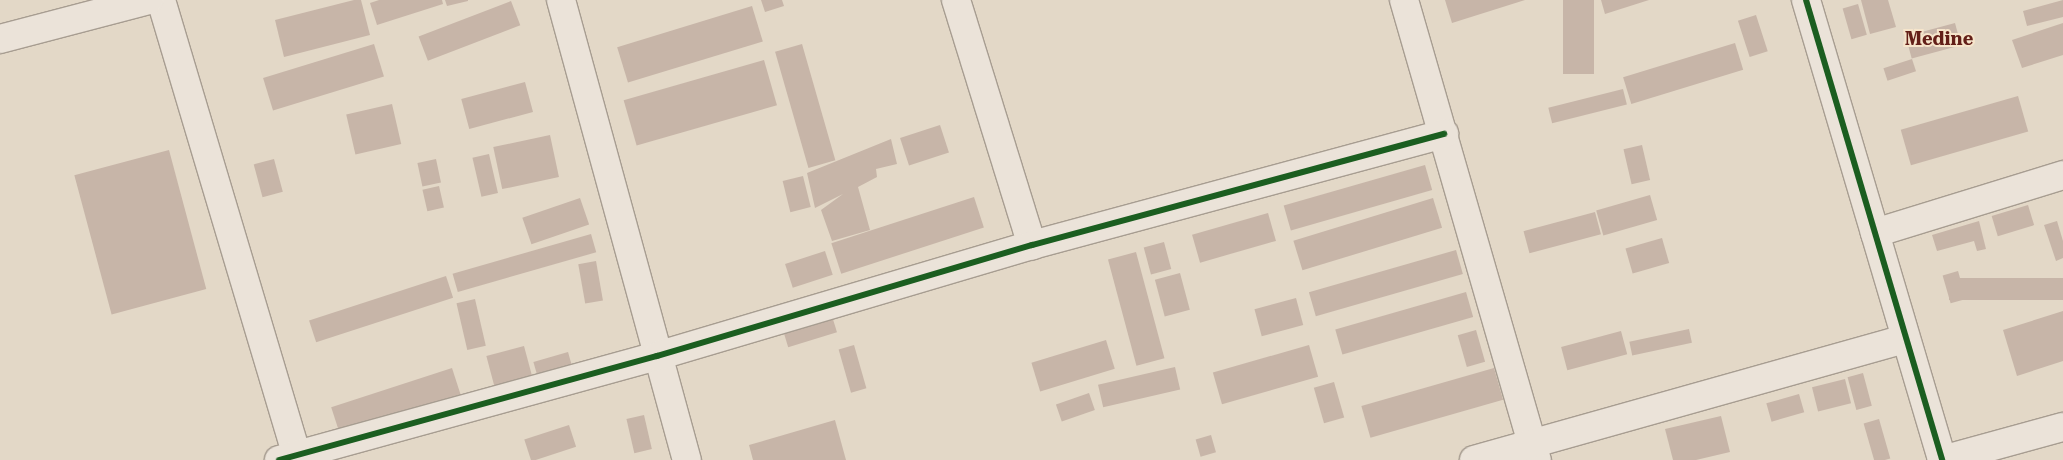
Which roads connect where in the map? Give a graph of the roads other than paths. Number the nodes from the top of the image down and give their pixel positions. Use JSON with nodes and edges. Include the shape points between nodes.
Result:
{"nodes":[{"id":1,"x":149,"y":0,"type":"edge"},
{"id":2,"x":161,"y":0,"type":"edge"},
{"id":3,"x":561,"y":0,"type":"edge"},
{"id":4,"x":956,"y":0,"type":"edge"},
{"id":5,"x":1404,"y":0,"type":"edge"},
{"id":6,"x":1806,"y":0,"type":"edge"},
{"id":7,"x":0,"y":39,"type":"edge"},
{"id":8,"x":1444,"y":134,"type":"junction"},
{"id":9,"x":2063,"y":175,"type":"edge"},
{"id":10,"x":1875,"y":232,"type":"junction"},
{"id":11,"x":1032,"y":245,"type":"junction"},
{"id":12,"x":1905,"y":338,"type":"junction"},
{"id":13,"x":657,"y":356,"type":"junction"},
{"id":14,"x":2063,"y":427,"type":"edge"},
{"id":15,"x":1535,"y":452,"type":"edge"},
{"id":16,"x":288,"y":458,"type":"edge"},
{"id":17,"x":687,"y":460,"type":"edge"},
{"id":18,"x":1474,"y":460,"type":"edge"},
{"id":19,"x":1942,"y":460,"type":"edge"}],
"edges":[{"from":1,"to":7,"type":"street"},
{"from":2,"to":16,"type":"street"},
{"from":3,"to":13,"type":"street"},
{"from":4,"to":11,"type":"street"},
{"from":5,"to":8,"type":"street"},
{"from":6,"to":10,"type":"street"},
{"from":8,"to":11,"type":"street"},
{"from":8,"to":15,"type":"street"},
{"from":9,"to":10,"type":"street"},
{"from":10,"to":12,"type":"street"},
{"from":11,"to":13,"type":"street"},
{"from":12,"to":15,"type":"street"},
{"from":12,"to":19,"type":"street"},
{"from":13,"to":16,"type":"street"},
{"from":13,"to":17,"type":"street"},
{"from":14,"to":19,"type":"street"},
{"from":15,"to":18,"type":"street"}]}
